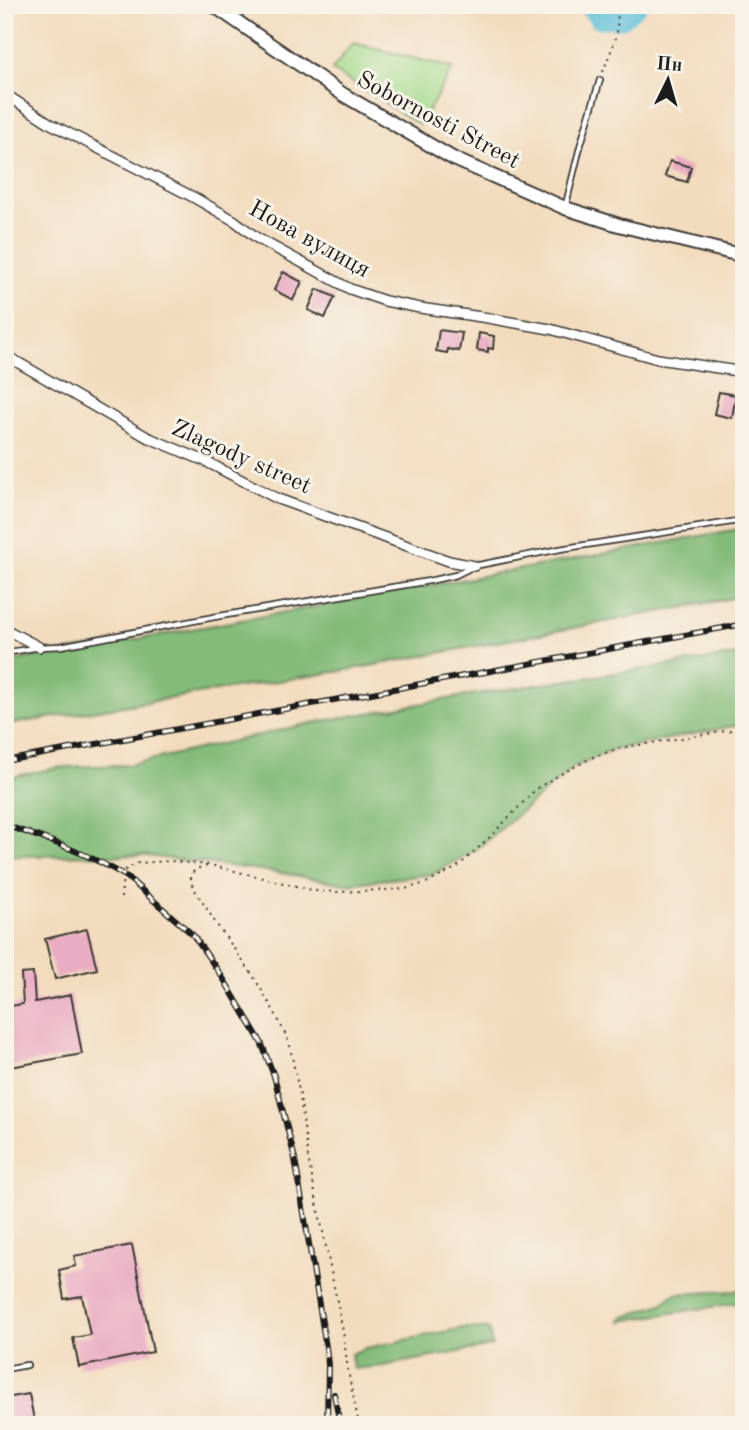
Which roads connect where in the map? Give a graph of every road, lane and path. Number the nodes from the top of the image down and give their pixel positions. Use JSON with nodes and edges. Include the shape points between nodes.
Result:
{"nodes":[{"id":1,"x":213,"y":5,"type":"edge"},
{"id":2,"x":618,"y":5,"type":"edge"},
{"id":3,"x":600,"y":80,"type":"joint"},
{"id":4,"x":5,"y":94,"type":"edge"},
{"id":5,"x":565,"y":208,"type":"junction"},
{"id":6,"x":744,"y":256,"type":"edge"},
{"id":7,"x":5,"y":355,"type":"edge"},
{"id":8,"x":744,"y":372,"type":"edge"},
{"id":9,"x":744,"y":520,"type":"edge"},
{"id":10,"x":474,"y":566,"type":"junction"},
{"id":11,"x":5,"y":629,"type":"edge"},
{"id":12,"x":39,"y":647,"type":"junction"},
{"id":13,"x":5,"y":653,"type":"edge"},
{"id":14,"x":744,"y":728,"type":"edge"},
{"id":15,"x":210,"y":865,"type":"junction"},
{"id":16,"x":121,"y":898,"type":"dead end"},
{"id":17,"x":27,"y":1365,"type":"dead end"},
{"id":18,"x":5,"y":1369,"type":"edge"},
{"id":19,"x":359,"y":1425,"type":"edge"}],
"edges":[{"from":1,"to":5,"type":"street","name":"Sobornosti Street","via":[[344,95],[432,147]]},
{"from":2,"to":3,"type":"path","via":[[617,35]]},
{"from":3,"to":5,"type":"lane"},
{"from":4,"to":8,"type":"street","name":"Нова вулиця","via":[[350,289],[408,306],[550,329],[658,359]]},
{"from":5,"to":6,"type":"street","name":"Sobornosti Street"},
{"from":7,"to":10,"type":"street","name":"Zlagody street","via":[[147,438],[205,461],[278,499]]},
{"from":9,"to":10,"type":"lane"},
{"from":10,"to":12,"type":"lane","via":[[429,582]]},
{"from":11,"to":12,"type":"street"},
{"from":12,"to":13,"type":"lane"},
{"from":14,"to":15,"type":"path","via":[[620,748],[593,757],[537,788],[456,868],[405,889],[316,891]]},
{"from":15,"to":16,"type":"path","via":[[138,863],[123,874]]},
{"from":15,"to":19,"type":"path","via":[[192,873],[193,887],[252,974],[289,1042]]},
{"from":17,"to":18,"type":"lane"}]}
